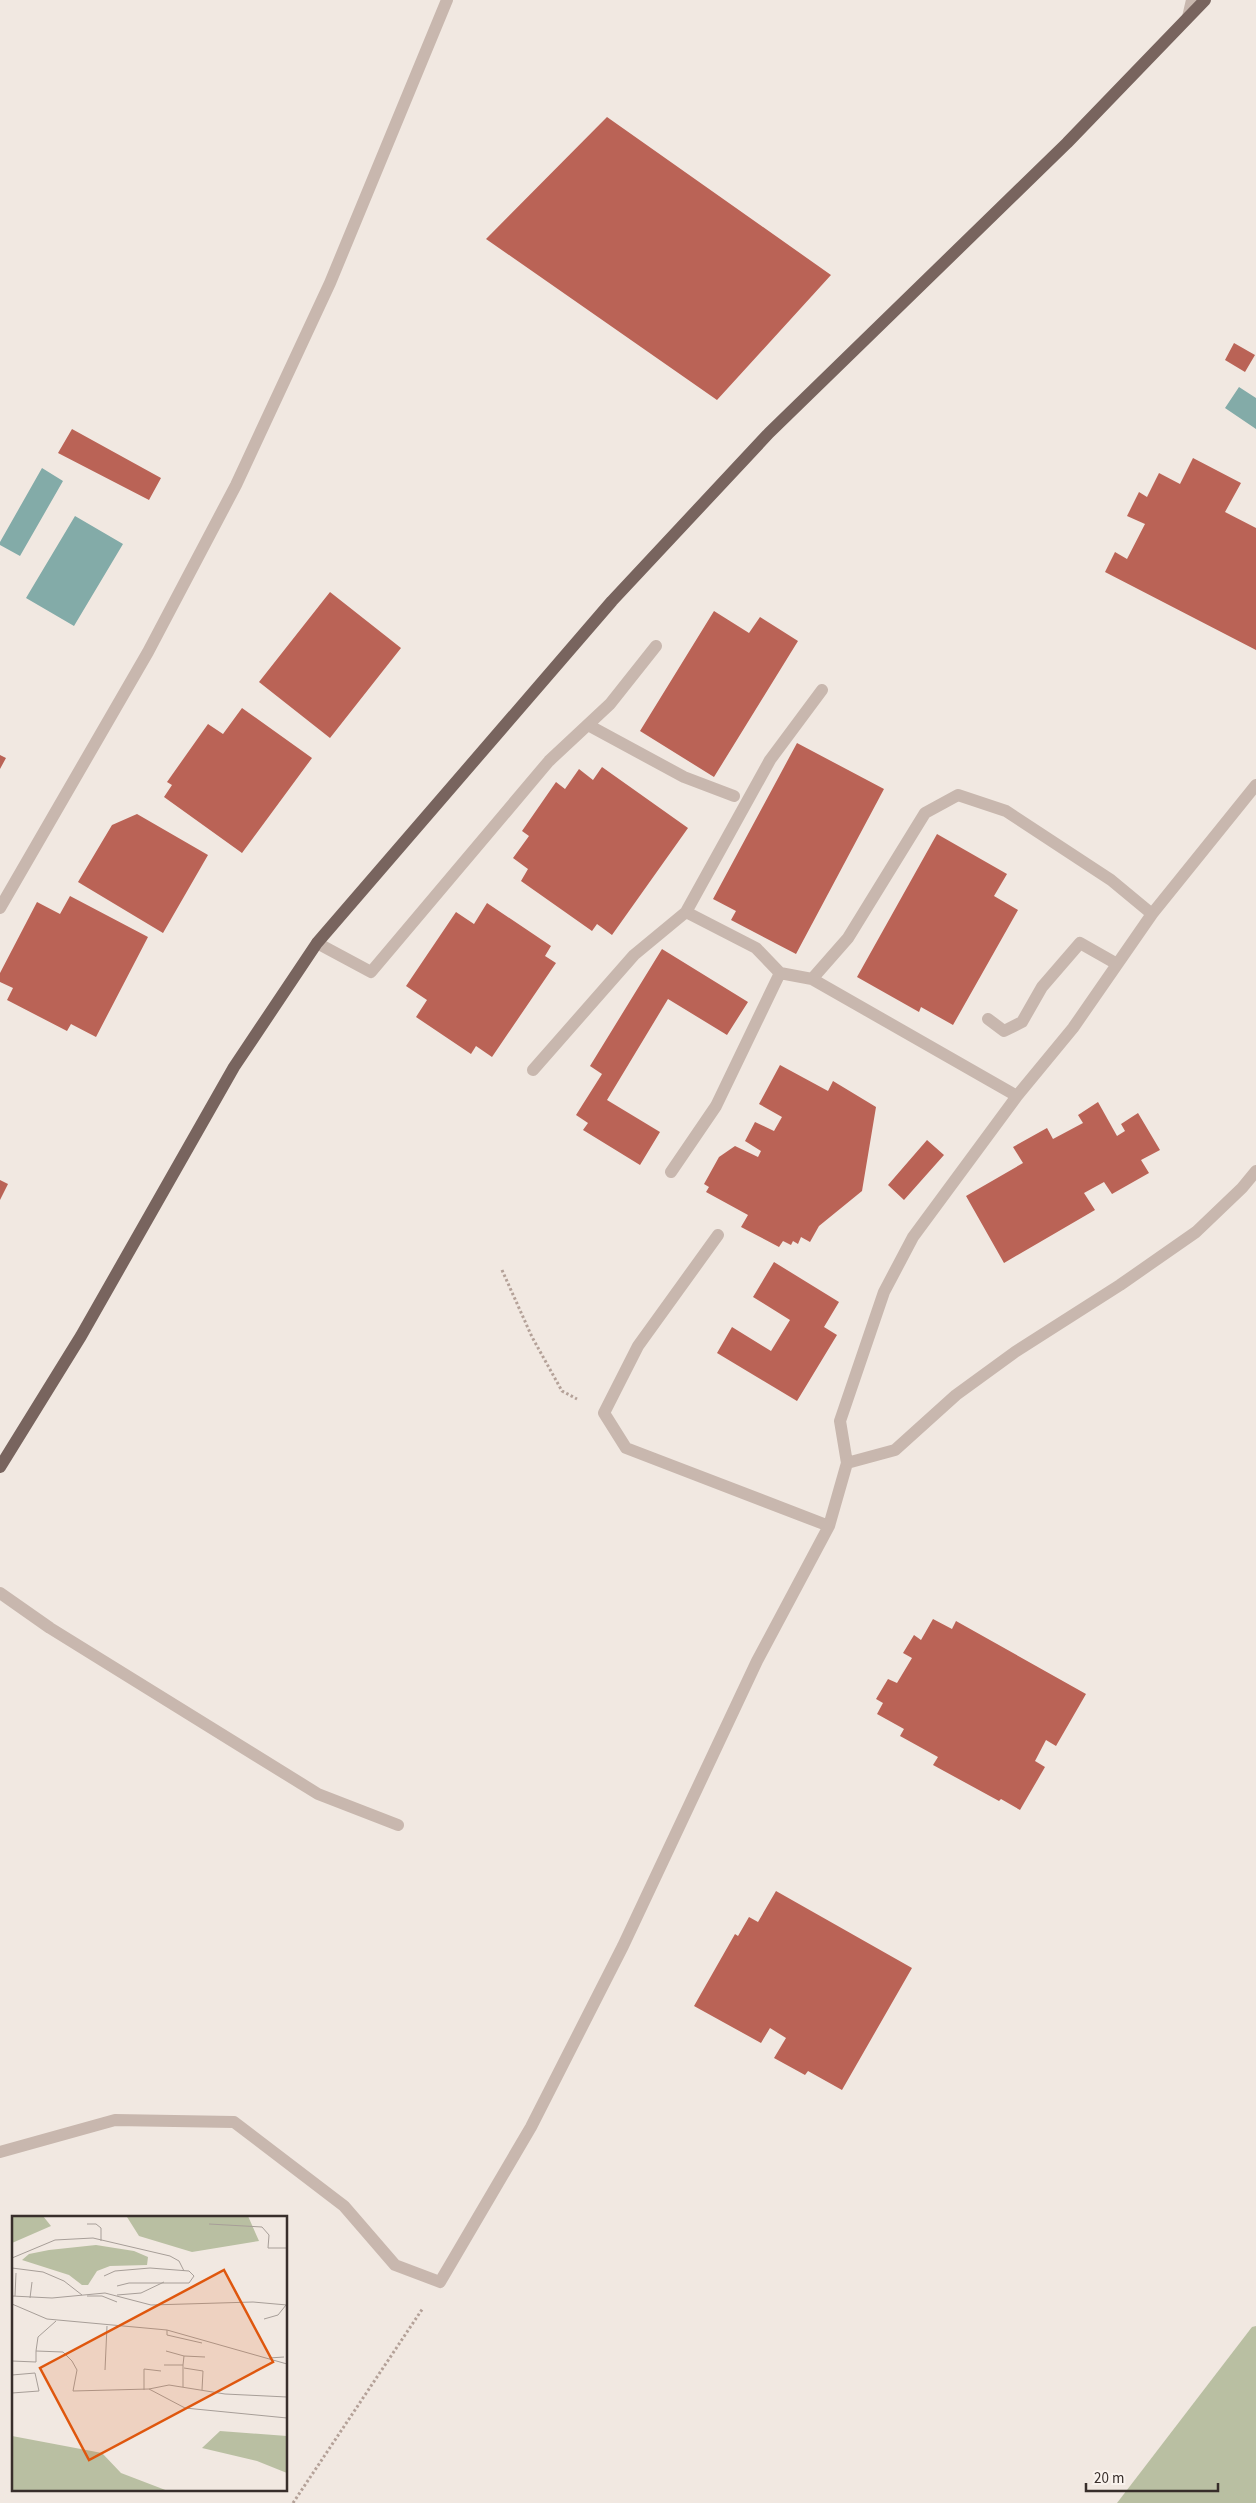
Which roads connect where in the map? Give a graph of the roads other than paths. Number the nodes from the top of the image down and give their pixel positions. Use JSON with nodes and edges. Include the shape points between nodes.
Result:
{"nodes":[{"id":1,"x":448,"y":0,"type":"edge"},
{"id":2,"x":1192,"y":0,"type":"edge"},
{"id":3,"x":1205,"y":0,"type":"edge"},
{"id":4,"x":1188,"y":17,"type":"junction"},
{"id":5,"x":656,"y":646,"type":"dead end"},
{"id":6,"x":822,"y":690,"type":"dead end"},
{"id":7,"x":588,"y":725,"type":"junction"},
{"id":8,"x":1256,"y":785,"type":"edge"},
{"id":9,"x":734,"y":796,"type":"dead end"},
{"id":10,"x":0,"y":908,"type":"edge"},
{"id":11,"x":686,"y":912,"type":"junction"},
{"id":12,"x":1152,"y":914,"type":"junction"},
{"id":13,"x":317,"y":943,"type":"junction"},
{"id":14,"x":1117,"y":964,"type":"junction"},
{"id":15,"x":780,"y":973,"type":"junction"},
{"id":16,"x":812,"y":979,"type":"junction"},
{"id":17,"x":988,"y":1019,"type":"dead end"},
{"id":18,"x":533,"y":1070,"type":"dead end"},
{"id":19,"x":1017,"y":1096,"type":"junction"},
{"id":20,"x":1256,"y":1171,"type":"edge"},
{"id":21,"x":671,"y":1172,"type":"dead end"},
{"id":22,"x":718,"y":1235,"type":"dead end"},
{"id":23,"x":847,"y":1463,"type":"junction"},
{"id":24,"x":0,"y":1467,"type":"edge"},
{"id":25,"x":829,"y":1526,"type":"junction"},
{"id":26,"x":0,"y":1593,"type":"edge"},
{"id":27,"x":398,"y":1825,"type":"dead end"},
{"id":28,"x":0,"y":2152,"type":"edge"}],
"edges":[{"from":1,"to":10,"type":"street","via":[[330,283],[236,485],[148,652]]},
{"from":2,"to":4,"type":"street"},
{"from":3,"to":4,"type":"main road"},
{"from":4,"to":13,"type":"main road","via":[[1067,143],[763,440],[612,601]]},
{"from":5,"to":7,"type":"street","via":[[610,704]]},
{"from":6,"to":11,"type":"street","via":[[770,760]]},
{"from":7,"to":9,"type":"street","via":[[684,777]]},
{"from":7,"to":13,"type":"street","via":[[549,761],[371,972]]},
{"from":8,"to":12,"type":"street"},
{"from":11,"to":15,"type":"street","via":[[756,948]]},
{"from":11,"to":18,"type":"street","via":[[634,955]]},
{"from":12,"to":14,"type":"street"},
{"from":12,"to":16,"type":"street","via":[[1111,880],[1006,811],[958,795],[925,813],[848,938]]},
{"from":13,"to":24,"type":"main road","via":[[234,1067],[81,1336]]},
{"from":14,"to":17,"type":"street","via":[[1080,943],[1042,987],[1022,1022],[1004,1031]]},
{"from":14,"to":19,"type":"street","via":[[1073,1028]]},
{"from":15,"to":16,"type":"street"},
{"from":15,"to":21,"type":"street","via":[[716,1106]]},
{"from":16,"to":19,"type":"street"},
{"from":19,"to":23,"type":"street","via":[[913,1237],[884,1292],[840,1421]]},
{"from":20,"to":23,"type":"street","via":[[1196,1232],[1015,1352],[956,1395],[894,1450]]},
{"from":22,"to":25,"type":"street","via":[[638,1346],[604,1413],[626,1448]]},
{"from":23,"to":25,"type":"street"},
{"from":25,"to":28,"type":"street","via":[[758,1661],[623,1946],[530,2127],[440,2282],[396,2265],[344,2206],[234,2122],[115,2120]]},
{"from":26,"to":27,"type":"street","via":[[50,1628],[318,1794]]}]}
